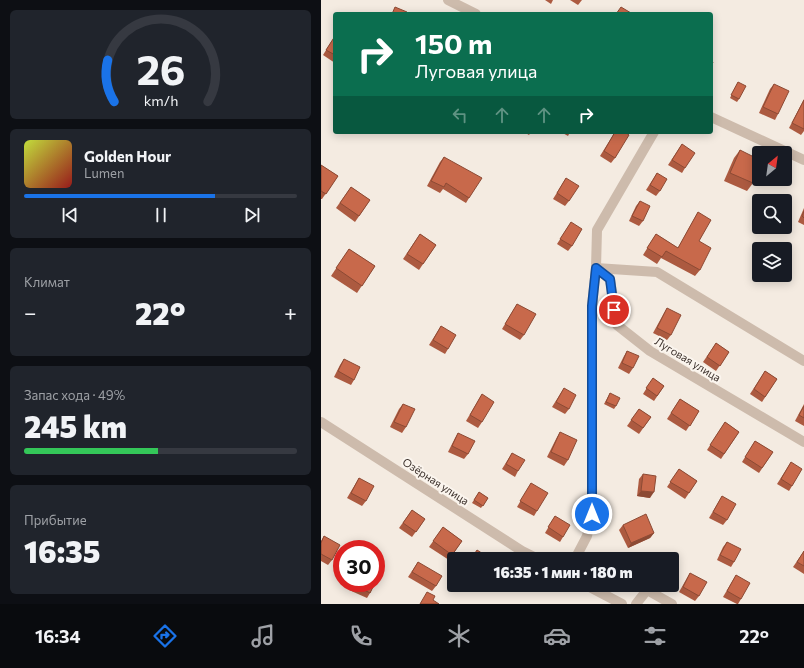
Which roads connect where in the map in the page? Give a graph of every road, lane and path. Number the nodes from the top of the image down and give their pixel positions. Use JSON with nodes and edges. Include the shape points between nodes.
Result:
{"nodes":[{"id":1,"x":448,"y":0,"type":"edge"},
{"id":2,"x":472,"y":12,"type":"edge"},
{"id":3,"x":713,"y":118,"type":"edge"},
{"id":4,"x":653,"y":134,"type":"edge"},
{"id":5,"x":804,"y":160,"type":"edge"},
{"id":6,"x":596,"y":268,"type":"junction"},
{"id":7,"x":804,"y":361,"type":"edge"},
{"id":8,"x":321,"y":422,"type":"edge"},
{"id":9,"x":804,"y":442,"type":"edge"},
{"id":10,"x":524,"y":552,"type":"edge"},
{"id":11,"x":579,"y":552,"type":"edge"},
{"id":12,"x":599,"y":592,"type":"edge"},
{"id":13,"x":622,"y":604,"type":"edge"},
{"id":14,"x":636,"y":604,"type":"edge"},
{"id":15,"x":672,"y":604,"type":"edge"}],
"edges":[{"from":1,"to":2,"type":"street"},
{"from":3,"to":5,"type":"street"},
{"from":4,"to":6,"type":"street","via":[[597,230]]},
{"from":6,"to":7,"type":"street","via":[[657,272]]},
{"from":6,"to":9,"type":"street","name":"Луговая улица","via":[[610,279],[617,325],[650,351]]},
{"from":6,"to":11,"type":"street","via":[[592,306],[592,514],[587,536]]},
{"from":8,"to":10,"type":"street","name":"Озёрная улица"},
{"from":12,"to":13,"type":"street"},
{"from":14,"to":15,"type":"street","via":[[647,590]]}]}
